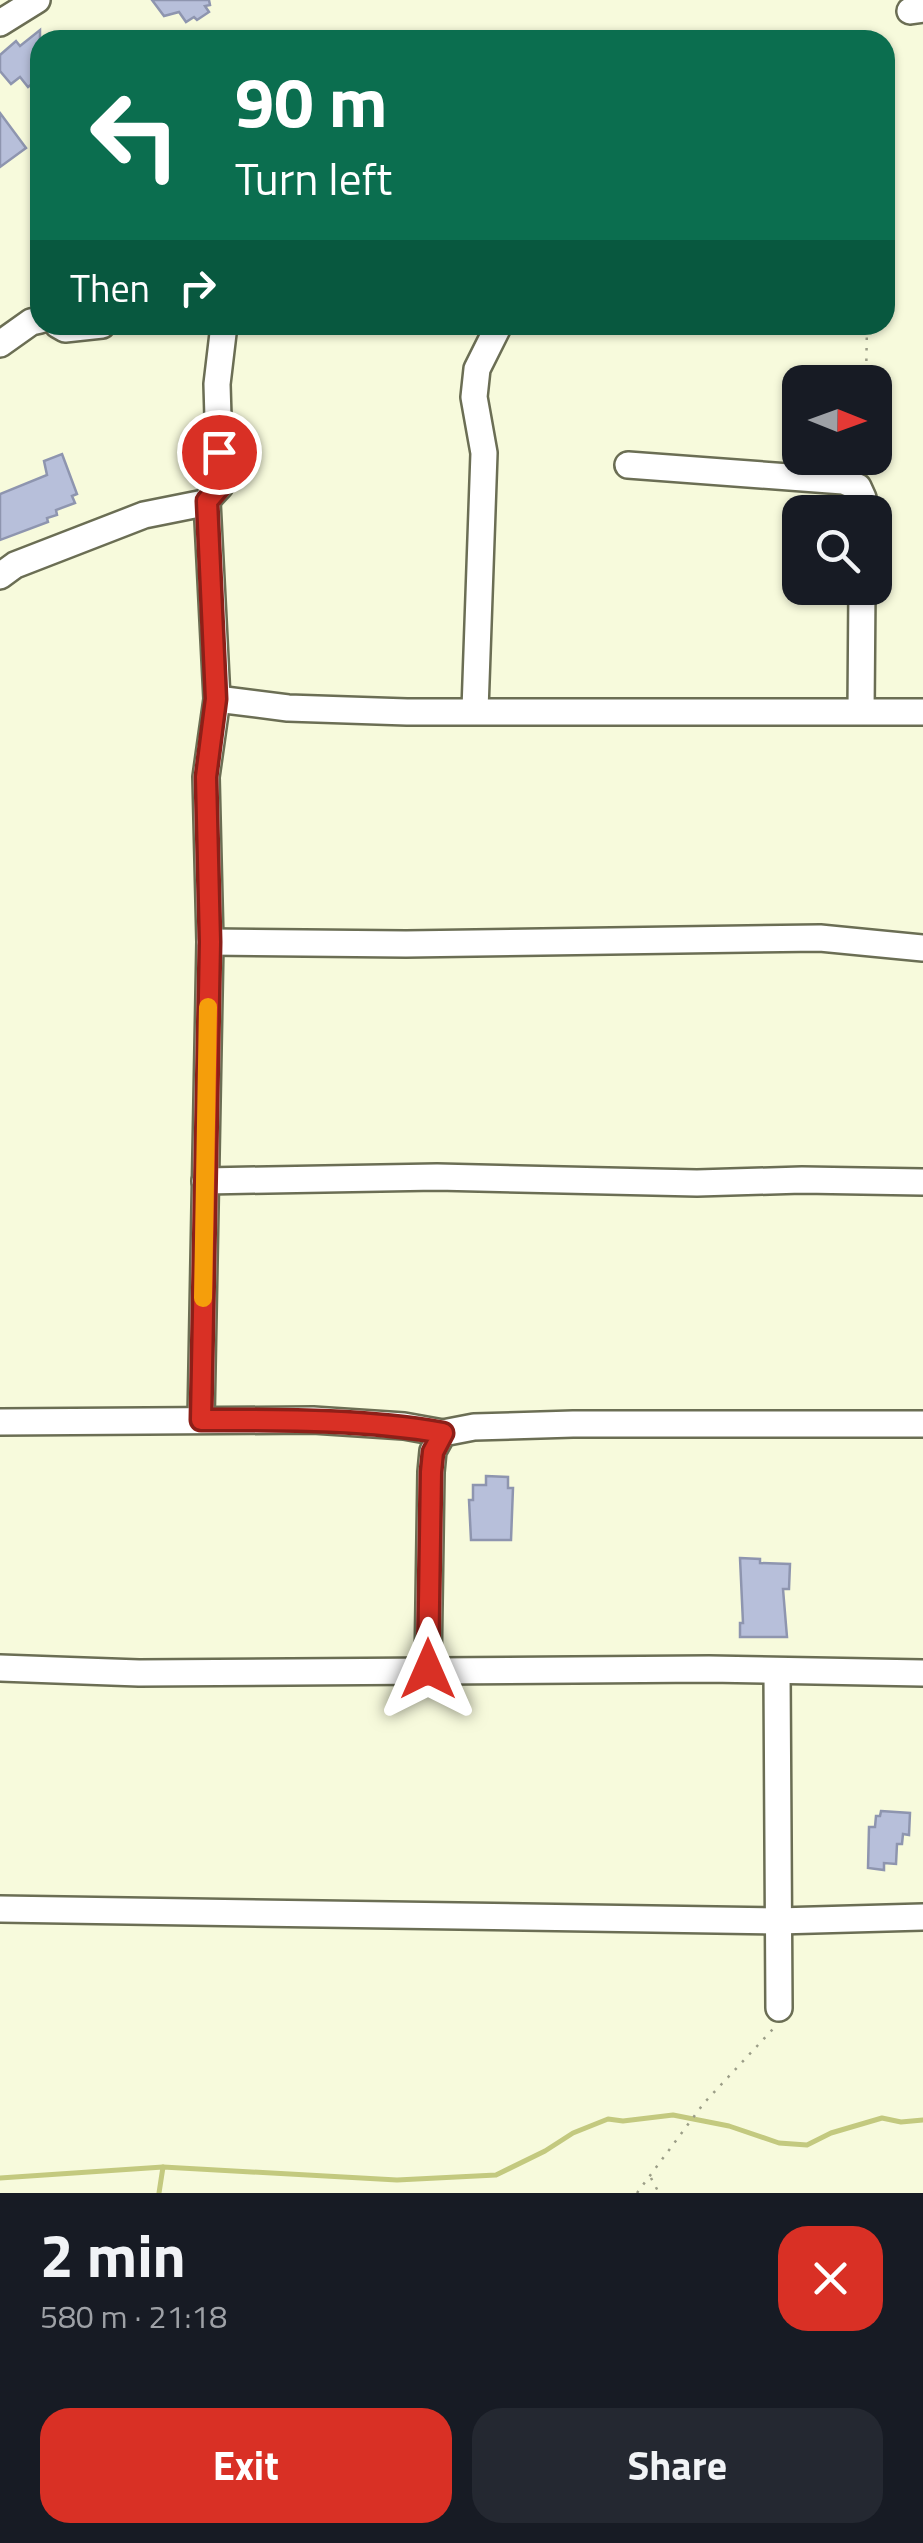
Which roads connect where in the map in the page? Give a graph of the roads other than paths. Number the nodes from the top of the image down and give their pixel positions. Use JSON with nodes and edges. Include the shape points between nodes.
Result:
{"nodes":[{"id":1,"x":36,"y":0,"type":"edge"},
{"id":2,"x":0,"y":23,"type":"edge"},
{"id":3,"x":30,"y":323,"type":"edge"},
{"id":4,"x":223,"y":335,"type":"edge"},
{"id":5,"x":494,"y":335,"type":"edge"},
{"id":6,"x":0,"y":344,"type":"edge"},
{"id":7,"x":628,"y":465,"type":"dead end"},
{"id":8,"x":861,"y":495,"type":"edge"},
{"id":9,"x":207,"y":501,"type":"junction"},
{"id":10,"x":0,"y":576,"type":"edge"},
{"id":11,"x":862,"y":605,"type":"edge"},
{"id":12,"x":216,"y":699,"type":"junction"},
{"id":13,"x":475,"y":710,"type":"junction"},
{"id":14,"x":861,"y":712,"type":"junction"},
{"id":15,"x":923,"y":712,"type":"edge"},
{"id":16,"x":210,"y":942,"type":"junction"},
{"id":17,"x":923,"y":948,"type":"edge"},
{"id":18,"x":205,"y":1181,"type":"junction"},
{"id":19,"x":923,"y":1182,"type":"edge"},
{"id":20,"x":201,"y":1420,"type":"junction"},
{"id":21,"x":0,"y":1422,"type":"edge"},
{"id":22,"x":923,"y":1424,"type":"edge"},
{"id":23,"x":443,"y":1433,"type":"junction"},
{"id":24,"x":0,"y":1668,"type":"edge"},
{"id":25,"x":428,"y":1669,"type":"junction"},
{"id":26,"x":777,"y":1672,"type":"junction"},
{"id":27,"x":923,"y":1672,"type":"edge"},
{"id":28,"x":0,"y":1910,"type":"edge"},
{"id":29,"x":923,"y":1917,"type":"edge"},
{"id":30,"x":778,"y":1921,"type":"junction"},
{"id":31,"x":779,"y":2008,"type":"road end"}],
"edges":[{"from":1,"to":2,"type":"street"},
{"from":3,"to":6,"type":"street"},
{"from":4,"to":9,"type":"street","via":[[220,486]]},
{"from":5,"to":13,"type":"street","via":[[477,369],[474,396],[484,453]]},
{"from":7,"to":8,"type":"street","via":[[843,481]]},
{"from":9,"to":10,"type":"street","via":[[144,515]]},
{"from":9,"to":12,"type":"street"},
{"from":11,"to":14,"type":"street"},
{"from":12,"to":13,"type":"street","via":[[288,708]]},
{"from":12,"to":16,"type":"street","via":[[206,777]]},
{"from":13,"to":14,"type":"street"},
{"from":14,"to":15,"type":"street"},
{"from":16,"to":17,"type":"street","via":[[820,938]]},
{"from":16,"to":18,"type":"street"},
{"from":18,"to":19,"type":"street"},
{"from":18,"to":20,"type":"street"},
{"from":20,"to":21,"type":"street"},
{"from":20,"to":23,"type":"street","via":[[313,1420]]},
{"from":22,"to":23,"type":"street","via":[[533,1425]]},
{"from":23,"to":25,"type":"street","via":[[431,1472]]},
{"from":24,"to":25,"type":"street"},
{"from":25,"to":26,"type":"street"},
{"from":26,"to":27,"type":"street"},
{"from":26,"to":30,"type":"street"},
{"from":28,"to":30,"type":"street"},
{"from":29,"to":30,"type":"street"},
{"from":30,"to":31,"type":"street"}]}
